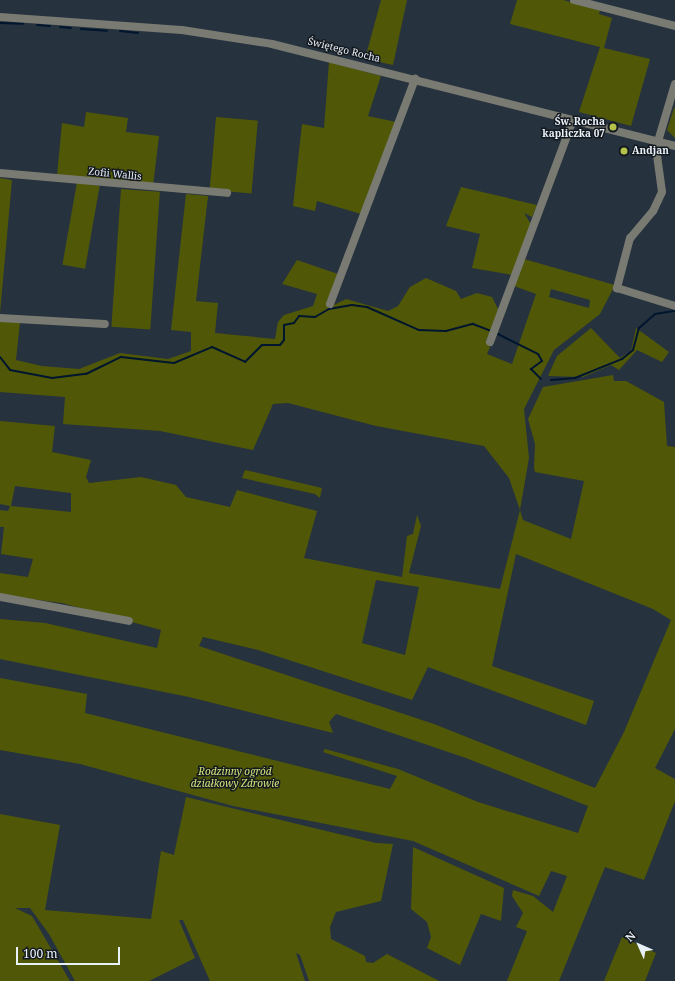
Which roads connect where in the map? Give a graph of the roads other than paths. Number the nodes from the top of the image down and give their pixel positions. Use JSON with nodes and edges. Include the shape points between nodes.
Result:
{"nodes":[{"id":1,"x":574,"y":0,"type":"edge"},
{"id":2,"x":0,"y":17,"type":"edge"},
{"id":3,"x":675,"y":26,"type":"edge"},
{"id":4,"x":414,"y":79,"type":"junction"},
{"id":5,"x":675,"y":84,"type":"edge"},
{"id":6,"x":573,"y":120,"type":"junction"},
{"id":7,"x":658,"y":143,"type":"junction"},
{"id":8,"x":675,"y":146,"type":"edge"},
{"id":9,"x":0,"y":173,"type":"edge"},
{"id":10,"x":227,"y":193,"type":"dead end"},
{"id":11,"x":330,"y":304,"type":"dead end"},
{"id":12,"x":675,"y":306,"type":"edge"},
{"id":13,"x":0,"y":318,"type":"edge"},
{"id":14,"x":105,"y":324,"type":"dead end"},
{"id":15,"x":490,"y":342,"type":"dead end"},
{"id":16,"x":0,"y":597,"type":"edge"},
{"id":17,"x":129,"y":621,"type":"dead end"}],
"edges":[{"from":1,"to":3,"type":"street"},
{"from":2,"to":4,"type":"street","name":"Świętego Rocha","via":[[182,30],[243,39]]},
{"from":4,"to":6,"type":"street","name":"Świętego Rocha"},
{"from":4,"to":11,"type":"street"},
{"from":5,"to":7,"type":"street"},
{"from":6,"to":7,"type":"street","name":"Świętego Rocha"},
{"from":6,"to":15,"type":"street"},
{"from":7,"to":8,"type":"street","name":"Świętego Rocha"},
{"from":7,"to":12,"type":"street","via":[[662,192],[653,211],[630,238],[617,288]]},
{"from":9,"to":10,"type":"street","name":"Zofii Wallis"},
{"from":13,"to":14,"type":"street"},
{"from":16,"to":17,"type":"street"}]}
